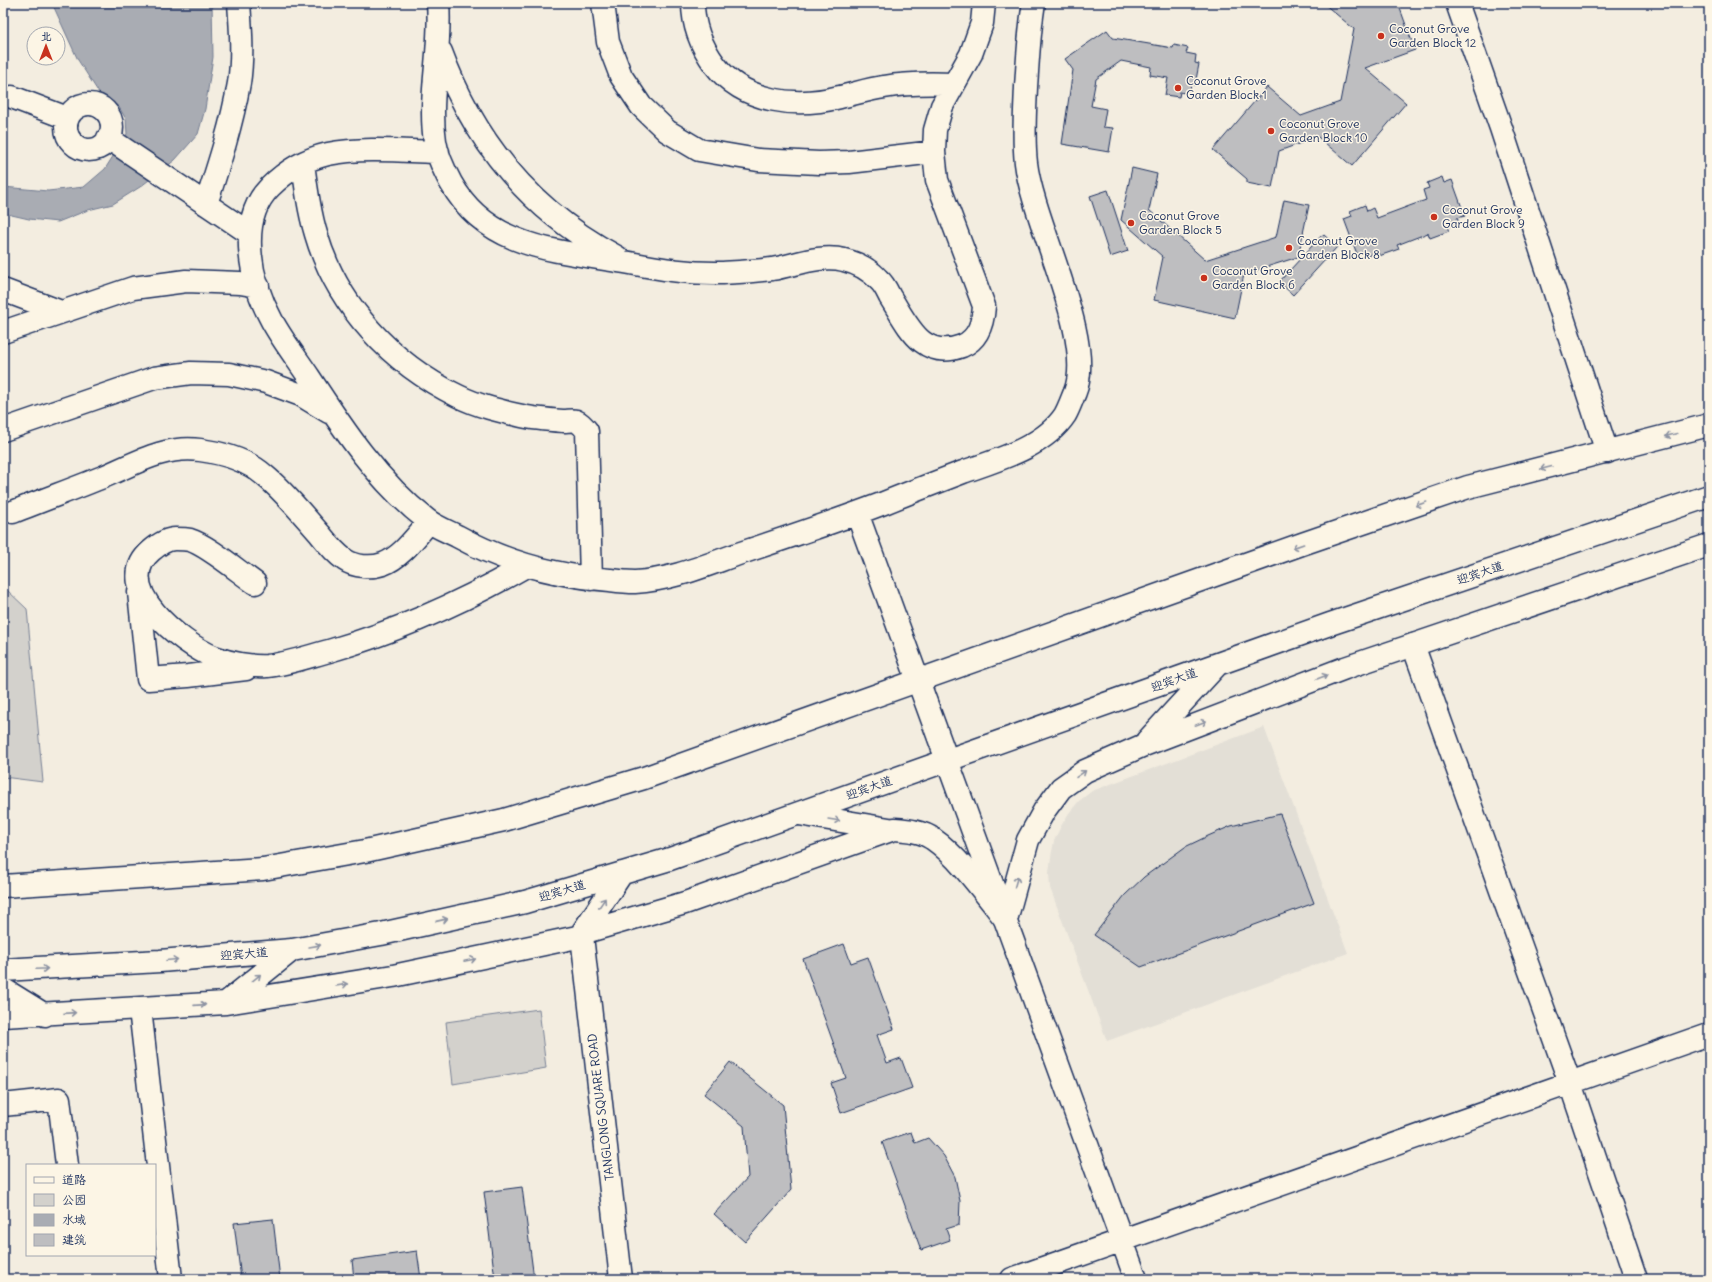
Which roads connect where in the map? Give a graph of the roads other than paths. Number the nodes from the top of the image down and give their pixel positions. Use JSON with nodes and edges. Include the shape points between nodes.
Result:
{"nodes":[{"id":1,"x":239,"y":3,"type":"edge"},
{"id":2,"x":438,"y":3,"type":"edge"},
{"id":3,"x":603,"y":3,"type":"edge"},
{"id":4,"x":693,"y":3,"type":"edge"},
{"id":5,"x":984,"y":3,"type":"edge"},
{"id":6,"x":1034,"y":3,"type":"edge"},
{"id":7,"x":1457,"y":3,"type":"edge"},
{"id":8,"x":439,"y":47,"type":"junction"},
{"id":9,"x":954,"y":84,"type":"junction"},
{"id":10,"x":6,"y":94,"type":"edge"},
{"id":11,"x":67,"y":118,"type":"junction"},
{"id":12,"x":113,"y":141,"type":"junction"},
{"id":13,"x":438,"y":152,"type":"junction"},
{"id":14,"x":934,"y":152,"type":"junction"},
{"id":15,"x":303,"y":163,"type":"junction"},
{"id":16,"x":206,"y":204,"type":"junction"},
{"id":17,"x":249,"y":233,"type":"junction"},
{"id":18,"x":629,"y":263,"type":"junction"},
{"id":19,"x":258,"y":286,"type":"junction"},
{"id":20,"x":3,"y":290,"type":"edge"},
{"id":21,"x":61,"y":312,"type":"junction"},
{"id":22,"x":3,"y":332,"type":"edge"},
{"id":23,"x":334,"y":415,"type":"junction"},
{"id":24,"x":1709,"y":425,"type":"edge"},
{"id":25,"x":3,"y":430,"type":"edge"},
{"id":26,"x":1607,"y":452,"type":"junction"},
{"id":27,"x":1709,"y":496,"type":"edge"},
{"id":28,"x":13,"y":512,"type":"dead end"},
{"id":29,"x":857,"y":513,"type":"junction"},
{"id":30,"x":429,"y":522,"type":"junction"},
{"id":31,"x":1709,"y":545,"type":"edge"},
{"id":32,"x":526,"y":566,"type":"junction"},
{"id":33,"x":590,"y":579,"type":"junction"},
{"id":34,"x":255,"y":583,"type":"dead end"},
{"id":35,"x":138,"y":585,"type":"junction"},
{"id":36,"x":1413,"y":645,"type":"junction"},
{"id":37,"x":1218,"y":664,"type":"junction"},
{"id":38,"x":267,"y":666,"type":"junction"},
{"id":39,"x":917,"y":681,"type":"junction"},
{"id":40,"x":1144,"y":745,"type":"junction"},
{"id":41,"x":946,"y":760,"type":"junction"},
{"id":42,"x":796,"y":814,"type":"junction"},
{"id":43,"x":894,"y":829,"type":"junction"},
{"id":44,"x":622,"y":873,"type":"junction"},
{"id":45,"x":3,"y":886,"type":"edge"},
{"id":46,"x":1006,"y":920,"type":"junction"},
{"id":47,"x":582,"y":934,"type":"junction"},
{"id":48,"x":292,"y":950,"type":"junction"},
{"id":49,"x":3,"y":970,"type":"edge"},
{"id":50,"x":3,"y":989,"type":"edge"},
{"id":51,"x":226,"y":1003,"type":"junction"},
{"id":52,"x":140,"y":1009,"type":"junction"},
{"id":53,"x":45,"y":1015,"type":"junction"},
{"id":54,"x":3,"y":1016,"type":"edge"},
{"id":55,"x":1709,"y":1034,"type":"edge"},
{"id":56,"x":1570,"y":1083,"type":"junction"},
{"id":57,"x":3,"y":1106,"type":"edge"},
{"id":58,"x":68,"y":1164,"type":"edge"},
{"id":59,"x":1121,"y":1240,"type":"junction"},
{"id":60,"x":170,"y":1279,"type":"edge"},
{"id":61,"x":621,"y":1279,"type":"edge"},
{"id":62,"x":1012,"y":1279,"type":"edge"},
{"id":63,"x":1136,"y":1279,"type":"edge"},
{"id":64,"x":1636,"y":1279,"type":"edge"}],
"edges":[{"from":1,"to":16,"type":"main road","via":[[242,32],[239,81],[229,129]]},
{"from":2,"to":8,"type":"main road"},
{"from":3,"to":14,"type":"main road","via":[[608,42],[621,76],[641,106],[668,131],[699,150],[758,160],[804,163],[849,162]]},
{"from":4,"to":9,"type":"main road","via":[[698,36],[707,54],[720,71],[736,85],[755,95],[775,100],[810,101],[839,98],[891,86]]},
{"from":5,"to":9,"type":"main road","via":[[982,22],[971,54]]},
{"from":6,"to":29,"type":"main road","via":[[1029,32],[1024,126],[1026,166],[1033,198],[1073,323],[1079,358],[1078,385],[1064,416],[1044,436],[1017,452]]},
{"from":7,"to":26,"type":"main road","via":[[1501,128]]},
{"from":8,"to":13,"type":"main road","via":[[432,117]]},
{"from":8,"to":18,"type":"main road","via":[[450,78],[481,136],[522,187],[572,230]]},
{"from":9,"to":14,"type":"main road","via":[[942,106],[935,130]]},
{"from":10,"to":11,"type":"main road"},
{"from":11,"to":12,"type":"main road","via":[[68,137],[80,148],[98,148]]},
{"from":11,"to":12,"type":"main road","via":[[76,108],[96,104],[103,108],[111,119]]},
{"from":12,"to":16,"type":"main road"},
{"from":13,"to":15,"type":"main road","via":[[360,151],[329,154]]},
{"from":13,"to":18,"type":"main road","via":[[457,194],[475,214],[496,231],[521,242],[557,252]]},
{"from":14,"to":18,"type":"main road","via":[[937,180],[984,306],[983,321],[977,334],[966,344],[952,350],[936,349],[922,342],[912,331],[881,281],[864,267],[843,259],[821,258],[772,269],[714,274],[664,270]]},
{"from":15,"to":17,"type":"main road","via":[[281,176],[262,195],[253,214]]},
{"from":15,"to":33,"type":"main road","via":[[307,199],[314,228],[330,269],[348,301],[370,331],[426,379],[459,396],[494,410],[530,418],[575,421],[587,431]]},
{"from":16,"to":17,"type":"main road"},
{"from":17,"to":19,"type":"main road","via":[[252,263]]},
{"from":19,"to":21,"type":"main road","via":[[186,281],[133,288]]},
{"from":19,"to":23,"type":"main road","via":[[272,322]]},
{"from":20,"to":21,"type":"main road"},
{"from":21,"to":22,"type":"main road"},
{"from":23,"to":25,"type":"main road","via":[[301,395],[266,382],[229,374],[191,373],[146,380]]},
{"from":23,"to":30,"type":"main road","via":[[347,435],[391,487]]},
{"from":24,"to":26,"type":"main road","one_way":true},
{"from":26,"to":39,"type":"main road","one_way":true,"via":[[1468,487]]},
{"from":27,"to":37,"type":"main road","name":"迎宾大道"},
{"from":28,"to":30,"type":"main road","via":[[153,455],[176,450],[198,450],[222,454],[243,462],[263,474],[280,489],[332,548],[352,563],[364,566],[382,564],[398,555]]},
{"from":29,"to":33,"type":"main road","via":[[670,577],[634,582]]},
{"from":29,"to":39,"type":"main road"},
{"from":30,"to":32,"type":"main road","via":[[476,547]]},
{"from":31,"to":36,"type":"main road"},
{"from":32,"to":33,"type":"main road"},
{"from":32,"to":38,"type":"main road","via":[[485,590],[401,628],[313,656]]},
{"from":34,"to":35,"type":"main road","via":[[204,547],[190,540],[174,539],[158,544],[146,554],[139,569]]},
{"from":35,"to":38,"type":"main road","via":[[156,613],[169,628],[190,645],[214,657],[240,664]]},
{"from":35,"to":38,"type":"main road","via":[[148,679]]},
{"from":40,"to":36,"type":"main road","one_way":true,"via":[[1345,668]]},
{"from":36,"to":56,"type":"main road"},
{"from":37,"to":40,"type":"main road"},
{"from":37,"to":41,"type":"main road","name":"迎宾大道"},
{"from":39,"to":41,"type":"main road"},
{"from":39,"to":45,"type":"main road","via":[[644,778],[504,820],[364,851],[263,869]]},
{"from":46,"to":40,"type":"main road","one_way":true,"via":[[1028,840],[1044,811],[1061,788],[1085,771]]},
{"from":41,"to":42,"type":"main road","name":"迎宾大道"},
{"from":41,"to":46,"type":"main road"},
{"from":42,"to":43,"type":"main road","one_way":true},
{"from":42,"to":44,"type":"main road","name":"迎宾大道","via":[[670,859]]},
{"from":43,"to":46,"type":"main road","via":[[911,830],[932,838],[954,858]]},
{"from":43,"to":47,"type":"main road","via":[[685,903]]},
{"from":47,"to":44,"type":"main road","one_way":true},
{"from":48,"to":44,"type":"main road","name":"迎宾大道","one_way":true,"via":[[381,934],[525,902]]},
{"from":46,"to":59,"type":"main road"},
{"from":51,"to":47,"type":"main road","one_way":true,"via":[[393,976]]},
{"from":47,"to":61,"type":"main road","name":"TANGLONG SQUARE ROAD"},
{"from":49,"to":48,"type":"main road","name":"迎宾大道","one_way":true},
{"from":51,"to":48,"type":"main road","one_way":true},
{"from":50,"to":53,"type":"main road"},
{"from":52,"to":51,"type":"main road","one_way":true},
{"from":53,"to":52,"type":"main road","one_way":true},
{"from":52,"to":60,"type":"main road"},
{"from":53,"to":54,"type":"main road"},
{"from":55,"to":56,"type":"main road"},
{"from":56,"to":59,"type":"main road"},
{"from":56,"to":64,"type":"main road"},
{"from":57,"to":58,"type":"main road","via":[[59,1099]]},
{"from":59,"to":62,"type":"main road"},
{"from":59,"to":63,"type":"main road"}]}
